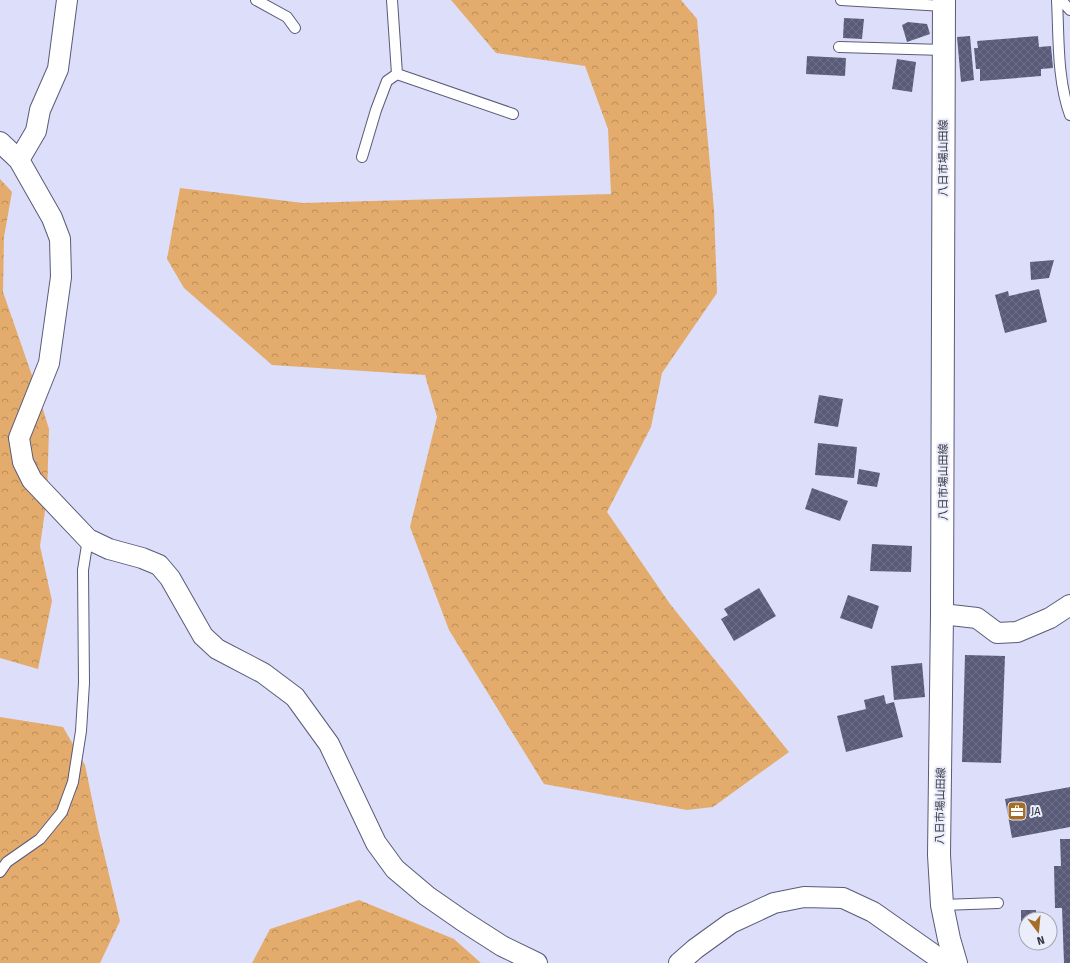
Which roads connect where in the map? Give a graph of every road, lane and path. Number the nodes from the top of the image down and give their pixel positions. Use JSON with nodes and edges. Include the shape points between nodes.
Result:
{"nodes":[{"id":1,"x":67,"y":0,"type":"edge"},
{"id":2,"x":256,"y":0,"type":"edge"},
{"id":3,"x":392,"y":0,"type":"edge"},
{"id":4,"x":841,"y":0,"type":"edge"},
{"id":5,"x":1057,"y":0,"type":"edge"},
{"id":6,"x":1061,"y":0,"type":"edge"},
{"id":7,"x":944,"y":3,"type":"edge"},
{"id":8,"x":1070,"y":10,"type":"edge"},
{"id":9,"x":295,"y":28,"type":"dead end"},
{"id":10,"x":839,"y":47,"type":"dead end"},
{"id":11,"x":944,"y":50,"type":"junction"},
{"id":12,"x":397,"y":74,"type":"junction"},
{"id":13,"x":513,"y":114,"type":"dead end"},
{"id":14,"x":1070,"y":115,"type":"edge"},
{"id":15,"x":0,"y":142,"type":"edge"},
{"id":16,"x":362,"y":157,"type":"dead end"},
{"id":17,"x":19,"y":160,"type":"junction"},
{"id":18,"x":88,"y":540,"type":"junction"},
{"id":19,"x":1070,"y":605,"type":"edge"},
{"id":20,"x":942,"y":614,"type":"junction"},
{"id":21,"x":0,"y":872,"type":"edge"},
{"id":22,"x":998,"y":903,"type":"dead end"},
{"id":23,"x":942,"y":905,"type":"junction"},
{"id":24,"x":537,"y":963,"type":"edge"},
{"id":25,"x":679,"y":963,"type":"edge"},
{"id":26,"x":949,"y":963,"type":"edge"},
{"id":27,"x":956,"y":963,"type":"edge"}],
"edges":[{"from":1,"to":17,"type":"street","via":[[58,69],[40,110],[36,131]]},
{"from":2,"to":9,"type":"lane","via":[[287,17]]},
{"from":3,"to":12,"type":"lane"},
{"from":4,"to":7,"type":"lane"},
{"from":5,"to":14,"type":"lane","via":[[1060,72]]},
{"from":6,"to":8,"type":"lane"},
{"from":7,"to":11,"type":"main road","name":"八日市場山田線"},
{"from":10,"to":11,"type":"lane"},
{"from":11,"to":20,"type":"main road","name":"八日市場山田線"},
{"from":12,"to":13,"type":"lane"},
{"from":12,"to":16,"type":"lane","via":[[387,81]]},
{"from":15,"to":17,"type":"street"},
{"from":17,"to":18,"type":"street","via":[[52,218],[60,239],[61,277],[49,363],[19,438],[23,462],[32,480]]},
{"from":18,"to":21,"type":"lane","via":[[83,570],[84,683],[81,731],[73,782],[62,812],[40,839],[7,862]]},
{"from":18,"to":24,"type":"street","via":[[158,565],[170,578],[203,636],[218,649],[263,673],[295,697],[329,744],[376,843],[396,868],[426,896],[463,921],[502,946]]},
{"from":19,"to":20,"type":"street","via":[[1050,618],[1017,632],[997,633],[977,618]]},
{"from":20,"to":23,"type":"main road","name":"八日市場山田線","via":[[939,855]]},
{"from":22,"to":23,"type":"lane"},
{"from":23,"to":27,"type":"main road","name":"八日市場山田線"},
{"from":25,"to":26,"type":"street","via":[[731,923],[774,904],[804,897],[843,898],[874,912]]}]}
